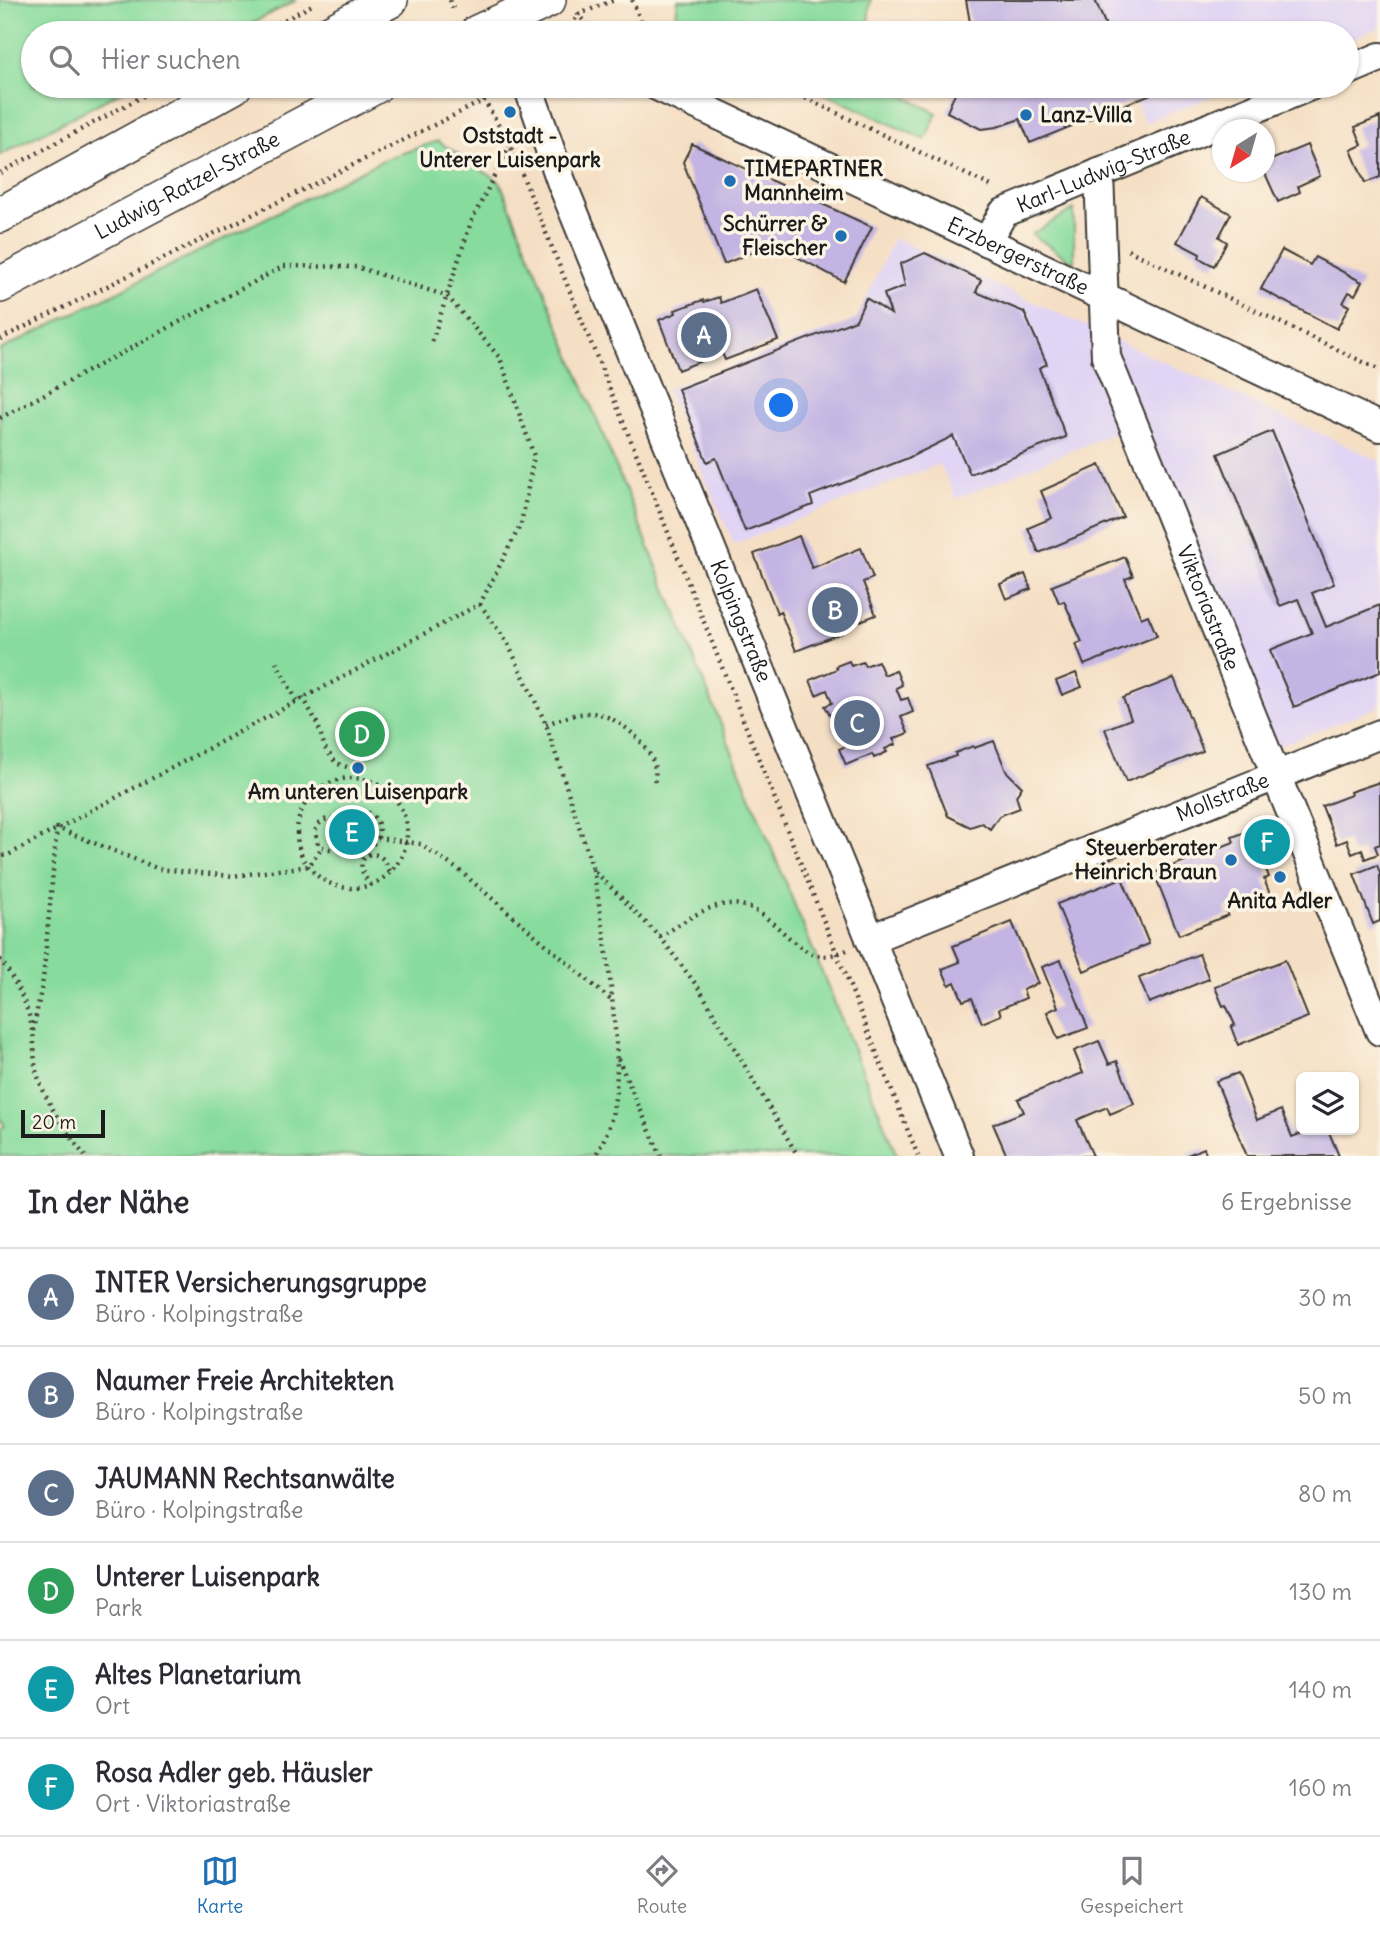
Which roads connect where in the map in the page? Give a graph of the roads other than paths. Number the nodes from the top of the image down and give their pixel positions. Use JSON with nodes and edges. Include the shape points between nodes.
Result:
{"nodes":[{"id":1,"x":390,"y":0,"type":"edge"},
{"id":2,"x":539,"y":12,"type":"edge"},
{"id":3,"x":352,"y":21,"type":"edge"},
{"id":4,"x":512,"y":21,"type":"edge"},
{"id":5,"x":1380,"y":57,"type":"edge"},
{"id":6,"x":1359,"y":66,"type":"edge"},
{"id":7,"x":212,"y":98,"type":"edge"},
{"id":8,"x":352,"y":98,"type":"edge"},
{"id":9,"x":532,"y":98,"type":"edge"},
{"id":10,"x":682,"y":98,"type":"edge"},
{"id":11,"x":1281,"y":98,"type":"edge"},
{"id":12,"x":1098,"y":173,"type":"junction"},
{"id":13,"x":0,"y":215,"type":"edge"},
{"id":14,"x":987,"y":242,"type":"junction"},
{"id":15,"x":0,"y":285,"type":"edge"},
{"id":16,"x":1104,"y":297,"type":"junction"},
{"id":17,"x":1380,"y":428,"type":"edge"},
{"id":18,"x":1380,"y":734,"type":"edge"},
{"id":19,"x":1276,"y":776,"type":"junction"},
{"id":20,"x":870,"y":939,"type":"junction"},
{"id":21,"x":1380,"y":1031,"type":"edge"},
{"id":22,"x":959,"y":1156,"type":"edge"}],
"edges":[{"from":1,"to":3,"type":"street"},
{"from":2,"to":4,"type":"street"},
{"from":5,"to":6,"type":"street"},
{"from":7,"to":13,"type":"street"},
{"from":8,"to":15,"type":"street","name":"Ludwig-Ratzel-Straße"},
{"from":9,"to":20,"type":"street","name":"Kolpingstraße","via":[[561,181]]},
{"from":10,"to":14,"type":"street","name":"Erzbergerstraße"},
{"from":11,"to":12,"type":"street","name":"Karl-Ludwig-Straße"},
{"from":12,"to":14,"type":"street","name":"Karl-Ludwig-Straße","via":[[1003,213]]},
{"from":12,"to":16,"type":"street","name":"Viktoriastraße"},
{"from":14,"to":16,"type":"street","name":"Erzbergerstraße"},
{"from":16,"to":17,"type":"street","name":"Erzbergerstraße"},
{"from":16,"to":19,"type":"street","name":"Viktoriastraße","via":[[1106,357]]},
{"from":18,"to":19,"type":"street","name":"Mollstraße"},
{"from":19,"to":20,"type":"street","name":"Mollstraße"},
{"from":19,"to":21,"type":"street","name":"Viktoriastraße"},
{"from":20,"to":22,"type":"street","name":"Kolpingstraße"}]}
